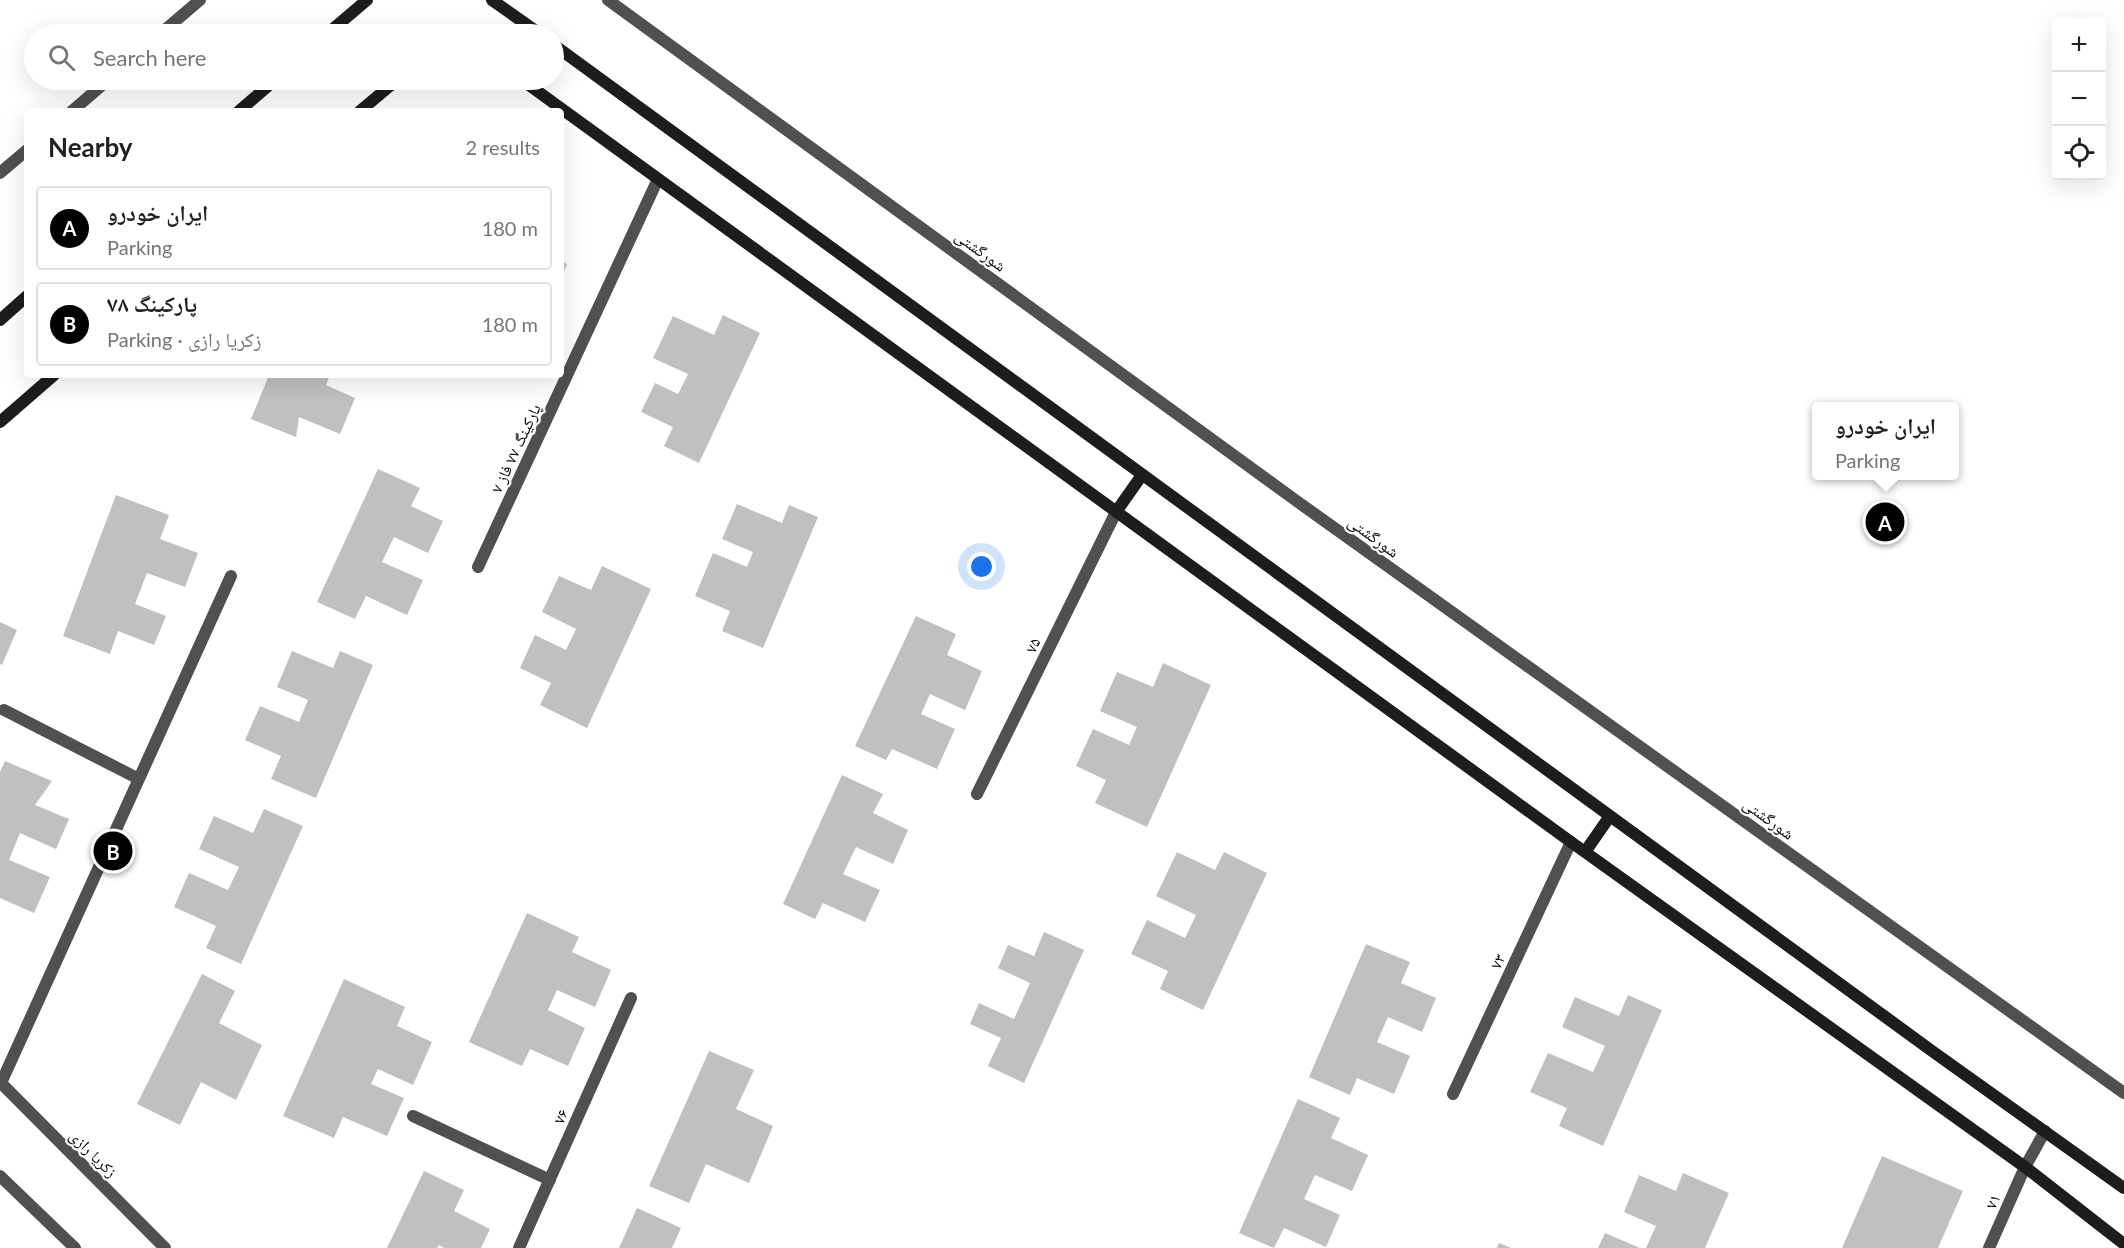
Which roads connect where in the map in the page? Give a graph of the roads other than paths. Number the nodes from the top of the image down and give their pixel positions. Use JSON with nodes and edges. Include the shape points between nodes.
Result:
{"nodes":[{"id":1,"x":200,"y":0,"type":"edge"},
{"id":2,"x":367,"y":0,"type":"edge"},
{"id":3,"x":492,"y":0,"type":"edge"},
{"id":4,"x":608,"y":0,"type":"edge"},
{"id":5,"x":172,"y":24,"type":"edge"},
{"id":6,"x":339,"y":24,"type":"edge"},
{"id":7,"x":526,"y":24,"type":"edge"},
{"id":8,"x":564,"y":52,"type":"edge"},
{"id":9,"x":96,"y":90,"type":"edge"},
{"id":10,"x":264,"y":90,"type":"edge"},
{"id":11,"x":385,"y":90,"type":"edge"},
{"id":12,"x":536,"y":90,"type":"edge"},
{"id":13,"x":75,"y":108,"type":"edge"},
{"id":14,"x":243,"y":108,"type":"edge"},
{"id":15,"x":364,"y":108,"type":"edge"},
{"id":16,"x":560,"y":108,"type":"edge"},
{"id":17,"x":564,"y":111,"type":"edge"},
{"id":18,"x":24,"y":153,"type":"edge"},
{"id":19,"x":0,"y":173,"type":"edge"},
{"id":20,"x":658,"y":179,"type":"junction"},
{"id":21,"x":24,"y":299,"type":"edge"},
{"id":22,"x":0,"y":320,"type":"edge"},
{"id":23,"x":51,"y":378,"type":"edge"},
{"id":24,"x":0,"y":422,"type":"edge"},
{"id":25,"x":1142,"y":475,"type":"junction"},
{"id":26,"x":1116,"y":512,"type":"junction"},
{"id":27,"x":478,"y":567,"type":"dead end"},
{"id":28,"x":231,"y":576,"type":"dead end"},
{"id":29,"x":4,"y":710,"type":"dead end"},
{"id":30,"x":139,"y":779,"type":"junction"},
{"id":31,"x":977,"y":794,"type":"dead end"},
{"id":32,"x":1610,"y":816,"type":"junction"},
{"id":33,"x":1571,"y":842,"type":"junction"},
{"id":34,"x":1585,"y":852,"type":"junction"},
{"id":35,"x":631,"y":998,"type":"dead end"},
{"id":36,"x":1,"y":1082,"type":"edge"},
{"id":37,"x":2124,"y":1093,"type":"edge"},
{"id":38,"x":1453,"y":1094,"type":"dead end"},
{"id":39,"x":413,"y":1116,"type":"dead end"},
{"id":40,"x":2045,"y":1131,"type":"junction"},
{"id":41,"x":2025,"y":1167,"type":"junction"},
{"id":42,"x":0,"y":1176,"type":"edge"},
{"id":43,"x":550,"y":1180,"type":"junction"},
{"id":44,"x":2124,"y":1188,"type":"edge"},
{"id":45,"x":2124,"y":1244,"type":"edge"},
{"id":46,"x":75,"y":1248,"type":"edge"},
{"id":47,"x":165,"y":1248,"type":"edge"},
{"id":48,"x":519,"y":1248,"type":"edge"},
{"id":49,"x":1989,"y":1248,"type":"edge"}],
"edges":[{"from":1,"to":5,"type":"street"},
{"from":2,"to":6,"type":"street"},
{"from":3,"to":7,"type":"street"},
{"from":4,"to":37,"type":"street","name":"شورگشتی","via":[[1289,495]]},
{"from":8,"to":25,"type":"street"},
{"from":9,"to":13,"type":"street"},
{"from":10,"to":14,"type":"street"},
{"from":11,"to":15,"type":"street"},
{"from":12,"to":16,"type":"street"},
{"from":17,"to":20,"type":"street"},
{"from":18,"to":19,"type":"street"},
{"from":20,"to":26,"type":"street"},
{"from":20,"to":27,"type":"street","name":"پارکینگ ۷۷ فاز ۷"},
{"from":21,"to":22,"type":"street"},
{"from":23,"to":24,"type":"street"},
{"from":25,"to":26,"type":"street"},
{"from":25,"to":32,"type":"street"},
{"from":26,"to":31,"type":"street","name":"۷۵"},
{"from":26,"to":33,"type":"street"},
{"from":28,"to":30,"type":"street"},
{"from":29,"to":30,"type":"street"},
{"from":30,"to":36,"type":"street"},
{"from":32,"to":34,"type":"street"},
{"from":32,"to":40,"type":"street"},
{"from":33,"to":34,"type":"street"},
{"from":33,"to":38,"type":"street","name":"۷۳"},
{"from":34,"to":41,"type":"street"},
{"from":35,"to":43,"type":"street","name":"۷۶"},
{"from":36,"to":47,"type":"street","name":"زکریا رازی"},
{"from":39,"to":43,"type":"street"},
{"from":40,"to":41,"type":"street","name":"۷۱"},
{"from":40,"to":44,"type":"street"},
{"from":41,"to":45,"type":"street"},
{"from":41,"to":49,"type":"street","name":"۷۱"},
{"from":42,"to":46,"type":"street"},
{"from":43,"to":48,"type":"street","name":"۷۶"}]}
